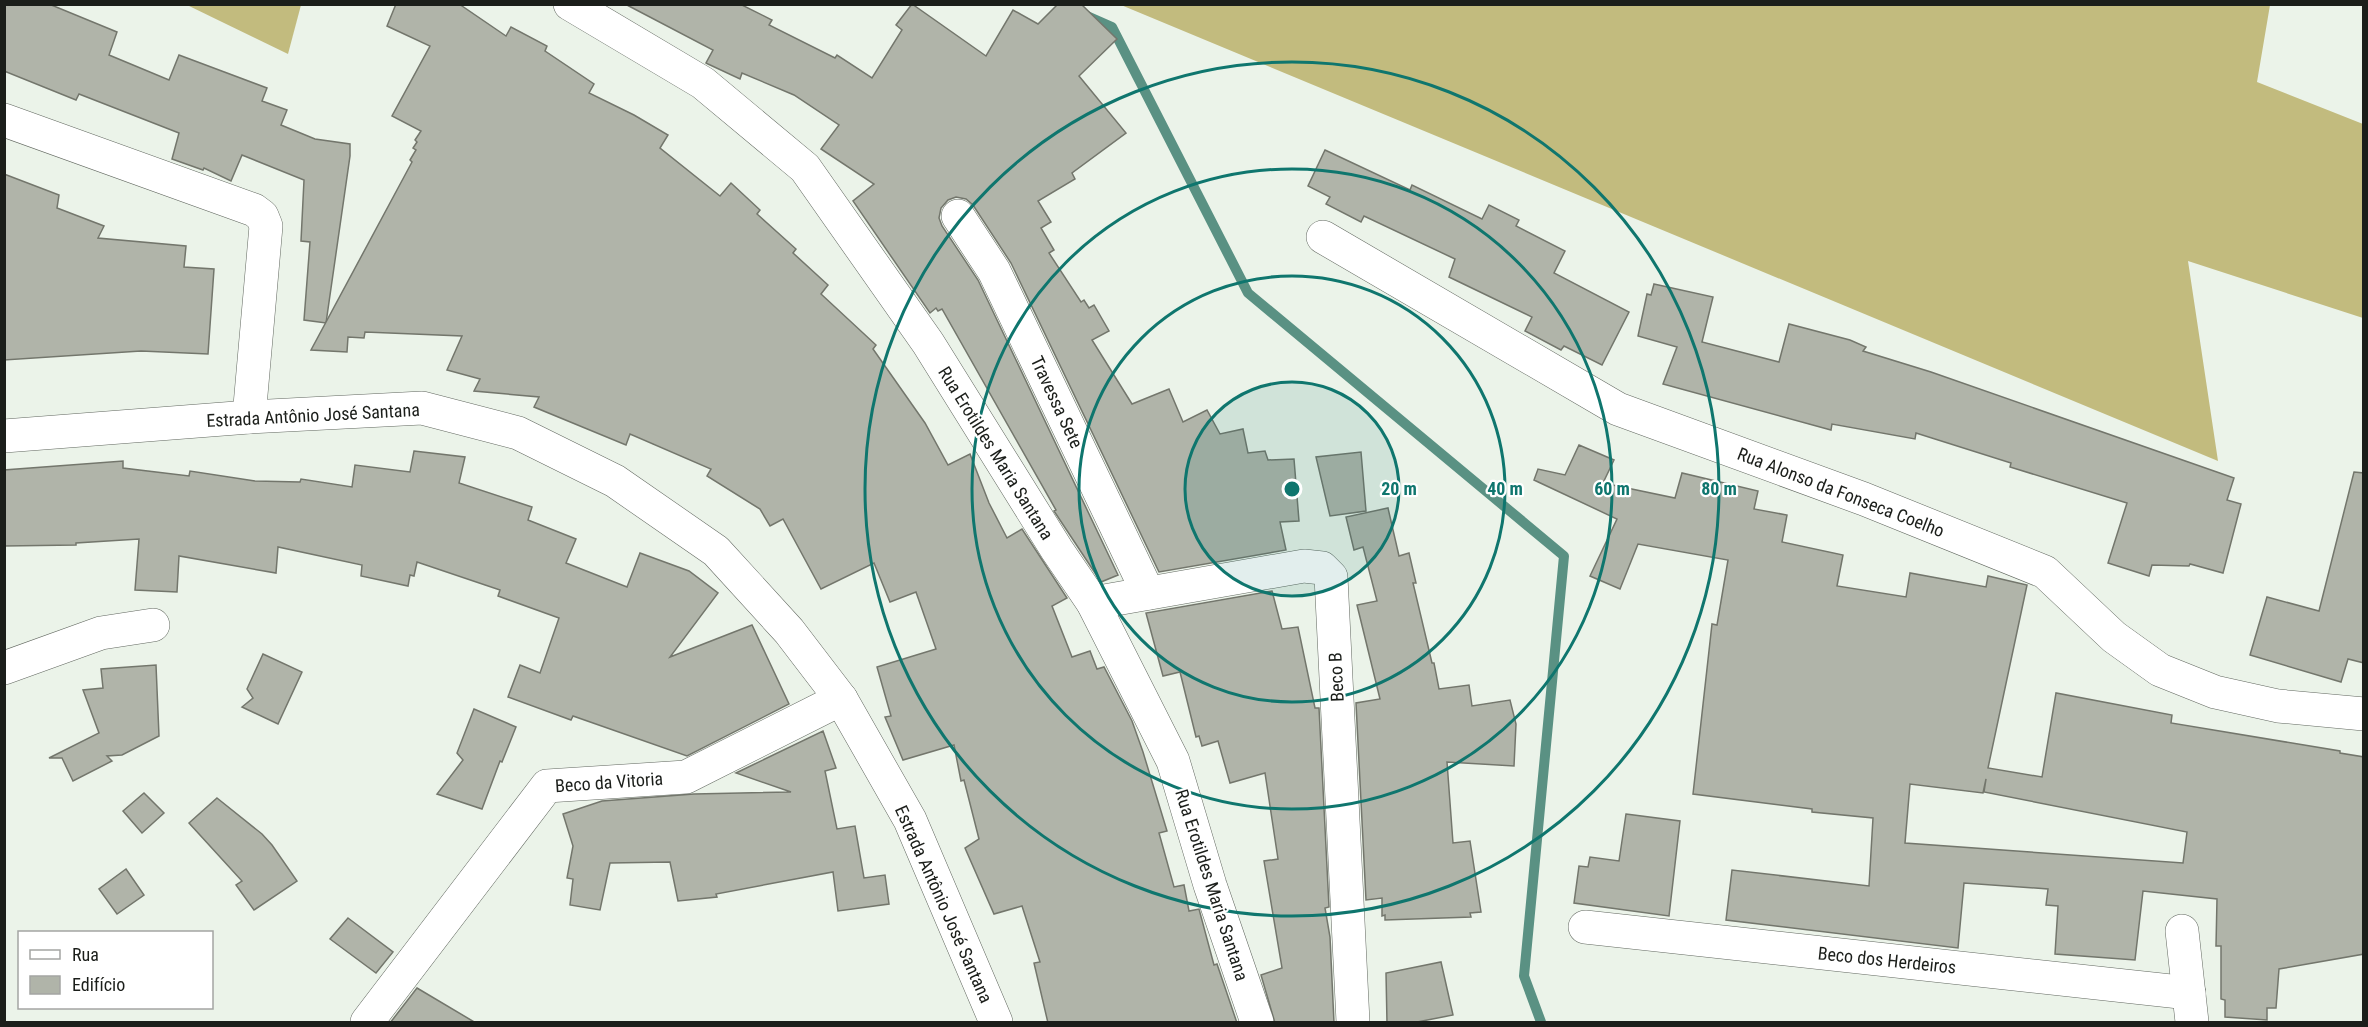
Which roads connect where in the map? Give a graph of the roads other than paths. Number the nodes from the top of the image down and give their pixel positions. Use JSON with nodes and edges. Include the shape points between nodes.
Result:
{"nodes":[{"id":1,"x":570,"y":4,"type":"edge"},
{"id":2,"x":4,"y":120,"type":"edge"},
{"id":3,"x":958,"y":216,"type":"dead end"},
{"id":4,"x":1323,"y":237,"type":"dead end"},
{"id":5,"x":249,"y":417,"type":"junction"},
{"id":6,"x":4,"y":436,"type":"edge"},
{"id":7,"x":1148,"y":593,"type":"junction"},
{"id":8,"x":1093,"y":603,"type":"junction"},
{"id":9,"x":153,"y":625,"type":"dead end"},
{"id":10,"x":4,"y":668,"type":"edge"},
{"id":11,"x":841,"y":699,"type":"junction"},
{"id":12,"x":2364,"y":714,"type":"edge"},
{"id":13,"x":1585,"y":927,"type":"dead end"},
{"id":14,"x":2182,"y":931,"type":"dead end"},
{"id":15,"x":2190,"y":1008,"type":"edge"},
{"id":16,"x":367,"y":1023,"type":"edge"},
{"id":17,"x":996,"y":1023,"type":"edge"},
{"id":18,"x":1257,"y":1023,"type":"edge"},
{"id":19,"x":1353,"y":1023,"type":"edge"}],
"edges":[{"from":1,"to":8,"type":"street","name":"Rua Erotildes Maria Santana","via":[[703,83],[805,168],[928,343]]},
{"from":2,"to":5,"type":"street","via":[[262,216],[266,226]]},
{"from":3,"to":7,"type":"street","name":"Travessa Sete","via":[[994,271]]},
{"from":4,"to":12,"type":"street","name":"Rua Alonso da Fonseca Coelho","via":[[1618,409],[1864,499],[2045,572],[2114,637],[2160,670],[2215,692],[2278,706]]},
{"from":5,"to":6,"type":"street","name":"Estrada Antônio José Santana"},
{"from":5,"to":11,"type":"street","name":"Estrada Antônio José Santana","via":[[422,408],[518,433],[615,481],[716,551],[789,631]]},
{"from":7,"to":8,"type":"street","name":"Beco B"},
{"from":7,"to":19,"type":"street","name":"Beco B","via":[[1304,566],[1322,568],[1332,577]]},
{"from":8,"to":18,"type":"street","name":"Rua Erotildes Maria Santana","via":[[1173,762]]},
{"from":9,"to":10,"type":"street","via":[[101,633]]},
{"from":11,"to":16,"type":"street","name":"Beco da Vitoria","via":[[686,777],[547,786]]},
{"from":11,"to":17,"type":"street","name":"Estrada Antônio José Santana","via":[[910,820]]},
{"from":13,"to":15,"type":"street","name":"Beco dos Herdeiros"},
{"from":14,"to":15,"type":"street","name":"Beco dos Herdeiros"}]}
